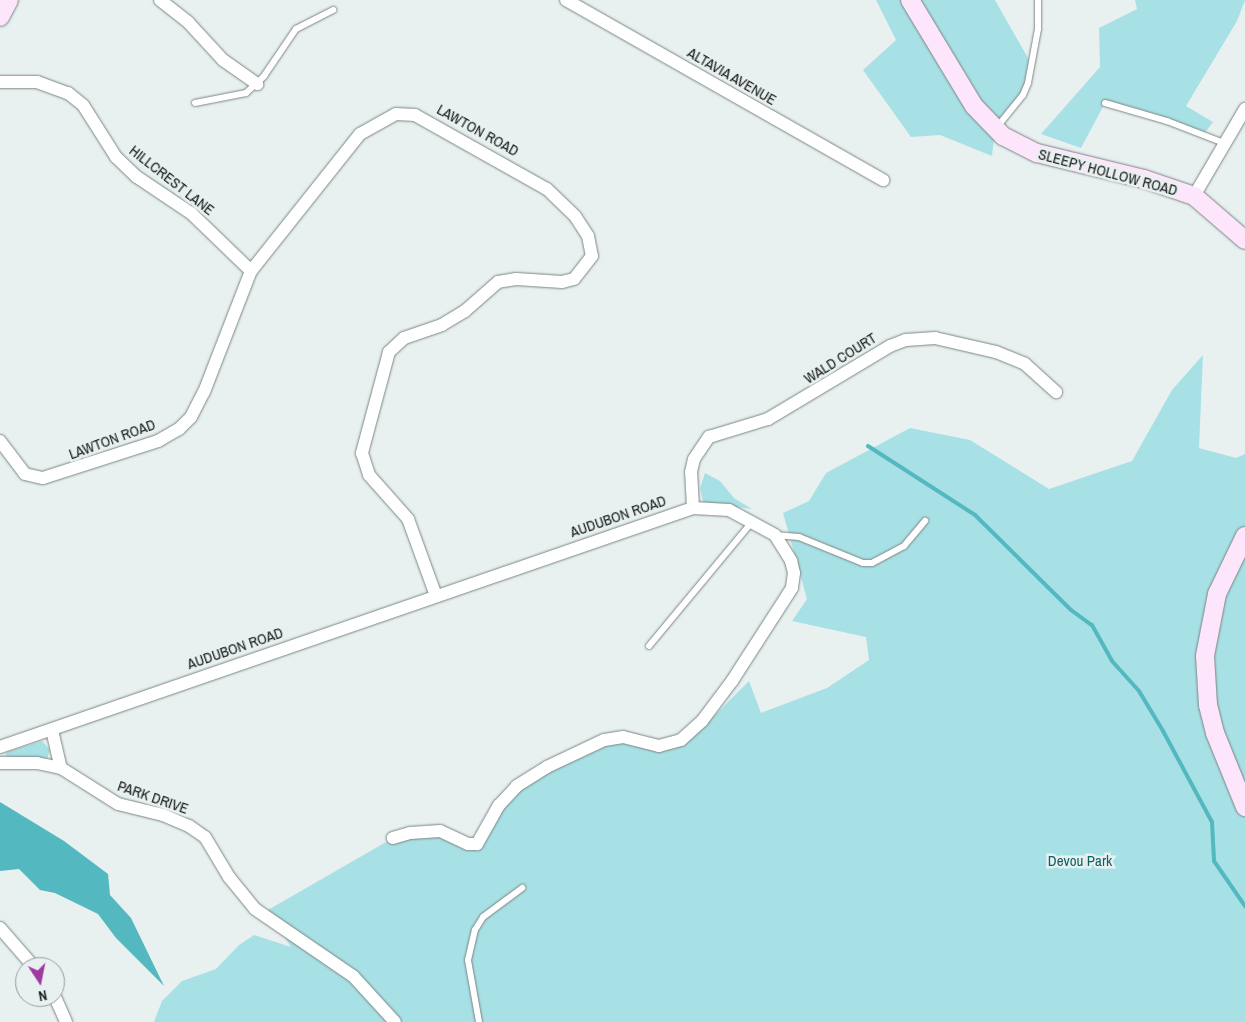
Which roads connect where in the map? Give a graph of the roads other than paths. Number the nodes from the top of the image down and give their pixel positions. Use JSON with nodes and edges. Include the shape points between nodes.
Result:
{"nodes":[{"id":1,"x":9,"y":0,"type":"edge"},
{"id":2,"x":160,"y":0,"type":"edge"},
{"id":3,"x":566,"y":0,"type":"edge"},
{"id":4,"x":910,"y":0,"type":"edge"},
{"id":5,"x":1038,"y":0,"type":"edge"},
{"id":6,"x":333,"y":10,"type":"dead end"},
{"id":7,"x":0,"y":17,"type":"edge"},
{"id":8,"x":0,"y":82,"type":"edge"},
{"id":9,"x":257,"y":84,"type":"junction"},
{"id":10,"x":194,"y":103,"type":"dead end"},
{"id":11,"x":1105,"y":103,"type":"dead end"},
{"id":12,"x":1245,"y":109,"type":"edge"},
{"id":13,"x":995,"y":130,"type":"junction"},
{"id":14,"x":1224,"y":143,"type":"junction"},
{"id":15,"x":883,"y":180,"type":"dead end"},
{"id":16,"x":1194,"y":196,"type":"junction"},
{"id":17,"x":1245,"y":240,"type":"edge"},
{"id":18,"x":250,"y":271,"type":"junction"},
{"id":19,"x":1056,"y":392,"type":"dead end"},
{"id":20,"x":0,"y":441,"type":"edge"},
{"id":21,"x":692,"y":508,"type":"junction"},
{"id":22,"x":752,"y":521,"type":"junction"},
{"id":23,"x":925,"y":521,"type":"dead end"},
{"id":24,"x":775,"y":535,"type":"junction"},
{"id":25,"x":1245,"y":536,"type":"edge"},
{"id":26,"x":436,"y":596,"type":"junction"},
{"id":27,"x":649,"y":646,"type":"dead end"},
{"id":28,"x":52,"y":730,"type":"junction"},
{"id":29,"x":0,"y":747,"type":"edge"},
{"id":30,"x":0,"y":763,"type":"edge"},
{"id":31,"x":62,"y":768,"type":"junction"},
{"id":32,"x":1245,"y":807,"type":"edge"},
{"id":33,"x":392,"y":838,"type":"dead end"},
{"id":34,"x":522,"y":888,"type":"dead end"},
{"id":35,"x":0,"y":928,"type":"edge"},
{"id":36,"x":25,"y":957,"type":"edge"},
{"id":37,"x":59,"y":1007,"type":"edge"},
{"id":38,"x":66,"y":1022,"type":"edge"},
{"id":39,"x":395,"y":1022,"type":"edge"},
{"id":40,"x":479,"y":1022,"type":"edge"}],
"edges":[{"from":1,"to":7,"type":"main road"},
{"from":2,"to":9,"type":"street","via":[[188,22],[223,60]]},
{"from":3,"to":15,"type":"street","name":"ALTAVIA AVENUE"},
{"from":4,"to":13,"type":"main road","name":"SLEEPY HOLLOW ROAD","via":[[974,106]]},
{"from":5,"to":13,"type":"lane","via":[[1038,29],[1028,83],[1023,95]]},
{"from":6,"to":9,"type":"lane","via":[[296,29]]},
{"from":8,"to":18,"type":"street","name":"HILLCREST LANE","via":[[37,82],[68,94],[83,106],[123,164],[192,214]]},
{"from":9,"to":10,"type":"lane","via":[[246,93]]},
{"from":11,"to":14,"type":"lane","via":[[1167,120]]},
{"from":12,"to":14,"type":"street"},
{"from":13,"to":16,"type":"main road","name":"SLEEPY HOLLOW ROAD","via":[[1037,153],[1144,179]]},
{"from":14,"to":16,"type":"street"},
{"from":16,"to":17,"type":"main road","name":"SLEEPY HOLLOW ROAD"},
{"from":18,"to":20,"type":"street","name":"LAWTON ROAD","via":[[204,392],[191,417],[171,435],[43,478],[25,474]]},
{"from":18,"to":26,"type":"street","name":"LAWTON ROAD","via":[[360,134],[396,114],[408,113],[422,118],[547,189],[571,210],[588,236],[592,256],[574,279],[562,282],[516,278],[498,282],[465,311],[442,325],[404,338],[389,352],[362,454],[369,475],[408,519]]},
{"from":19,"to":21,"type":"street","name":"WALD COURT","via":[[1025,364],[996,352],[935,338],[906,340],[890,346],[768,419],[709,437],[694,459]]},
{"from":21,"to":22,"type":"street","name":"AUDUBON ROAD","via":[[729,510]]},
{"from":21,"to":26,"type":"street","name":"AUDUBON ROAD"},
{"from":22,"to":24,"type":"street","name":"AUDUBON ROAD"},
{"from":22,"to":27,"type":"lane"},
{"from":23,"to":24,"type":"lane","via":[[904,546],[872,563],[863,563],[799,537]]},
{"from":24,"to":33,"type":"street","name":"AUDUBON ROAD","via":[[791,561],[794,574],[792,588],[702,721],[675,743],[659,746],[623,737],[604,740],[547,767],[517,786],[499,805],[477,844],[468,844],[440,831],[410,832]]},
{"from":25,"to":32,"type":"main road","via":[[1217,594],[1205,656],[1205,674],[1215,733]]},
{"from":26,"to":28,"type":"street","name":"AUDUBON ROAD"},
{"from":28,"to":29,"type":"street","name":"AUDUBON ROAD"},
{"from":28,"to":31,"type":"street"},
{"from":30,"to":31,"type":"street","name":"PARK DRIVE","via":[[37,763]]},
{"from":31,"to":39,"type":"street","name":"PARK DRIVE","via":[[107,798],[163,815],[205,837],[229,877],[261,914],[353,976]]},
{"from":34,"to":40,"type":"lane","via":[[483,917],[475,930],[468,960]]},
{"from":35,"to":36,"type":"street"},
{"from":37,"to":38,"type":"street"}]}
